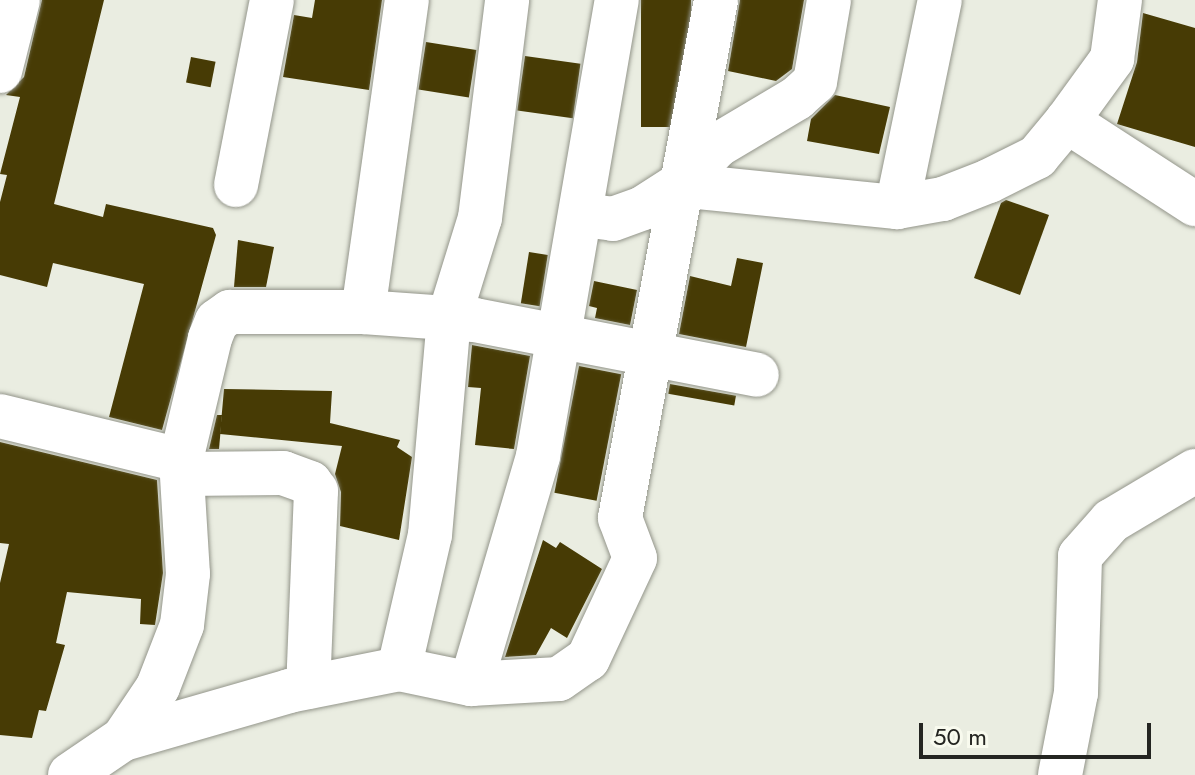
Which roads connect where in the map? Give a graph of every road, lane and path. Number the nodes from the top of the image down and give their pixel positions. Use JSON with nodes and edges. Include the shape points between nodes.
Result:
{"nodes":[{"id":1,"x":18,"y":0,"type":"edge"},
{"id":2,"x":272,"y":0,"type":"edge"},
{"id":3,"x":407,"y":0,"type":"edge"},
{"id":4,"x":507,"y":0,"type":"edge"},
{"id":5,"x":617,"y":0,"type":"edge"},
{"id":6,"x":716,"y":0,"type":"edge"},
{"id":7,"x":829,"y":0,"type":"edge"},
{"id":8,"x":940,"y":0,"type":"edge"},
{"id":9,"x":1120,"y":0,"type":"edge"},
{"id":10,"x":0,"y":71,"type":"edge"},
{"id":11,"x":1067,"y":121,"type":"junction"},
{"id":12,"x":236,"y":185,"type":"dead end"},
{"id":13,"x":679,"y":185,"type":"junction"},
{"id":14,"x":1195,"y":204,"type":"edge"},
{"id":15,"x":897,"y":207,"type":"junction"},
{"id":16,"x":582,"y":215,"type":"junction"},
{"id":17,"x":363,"y":312,"type":"junction"},
{"id":18,"x":449,"y":318,"type":"junction"},
{"id":19,"x":561,"y":333,"type":"junction"},
{"id":20,"x":653,"y":353,"type":"junction"},
{"id":21,"x":757,"y":375,"type":"dead end"},
{"id":22,"x":0,"y":416,"type":"edge"},
{"id":23,"x":182,"y":467,"type":"junction"},
{"id":24,"x":1195,"y":471,"type":"edge"},
{"id":25,"x":399,"y":669,"type":"junction"},
{"id":26,"x":471,"y":684,"type":"junction"},
{"id":27,"x":308,"y":687,"type":"junction"},
{"id":28,"x":123,"y":739,"type":"junction"},
{"id":29,"x":70,"y":775,"type":"edge"},
{"id":30,"x":1060,"y":775,"type":"edge"}],
"edges":[{"from":1,"to":10,"type":"street"},
{"from":2,"to":12,"type":"street"},
{"from":3,"to":17,"type":"street"},
{"from":4,"to":18,"type":"street","via":[[480,218]]},
{"from":5,"to":16,"type":"street"},
{"from":6,"to":13,"type":"street"},
{"from":7,"to":13,"type":"street","via":[[815,82],[718,145]]},
{"from":8,"to":15,"type":"street"},
{"from":9,"to":11,"type":"street","via":[[1112,59]]},
{"from":11,"to":14,"type":"street"},
{"from":11,"to":15,"type":"street","via":[[1037,157],[943,199]]},
{"from":13,"to":15,"type":"street"},
{"from":13,"to":16,"type":"street","via":[[613,219]]},
{"from":13,"to":20,"type":"street"},
{"from":16,"to":19,"type":"street"},
{"from":17,"to":18,"type":"street"},
{"from":17,"to":23,"type":"street","via":[[222,314],[210,338]]},
{"from":18,"to":19,"type":"street"},
{"from":18,"to":25,"type":"street","via":[[430,535]]},
{"from":19,"to":20,"type":"street"},
{"from":19,"to":26,"type":"street","via":[[538,456]]},
{"from":20,"to":21,"type":"street"},
{"from":20,"to":26,"type":"street","via":[[620,518],[635,558],[598,645],[576,671],[559,679]]},
{"from":22,"to":23,"type":"street"},
{"from":23,"to":27,"type":"street","via":[[283,473],[310,483],[316,491]]},
{"from":23,"to":28,"type":"street","via":[[188,574],[180,634],[158,687]]},
{"from":24,"to":30,"type":"street","via":[[1111,521],[1080,556],[1076,693]]},
{"from":25,"to":26,"type":"street"},
{"from":25,"to":27,"type":"street"},
{"from":27,"to":28,"type":"street"},
{"from":28,"to":29,"type":"street"}]}
